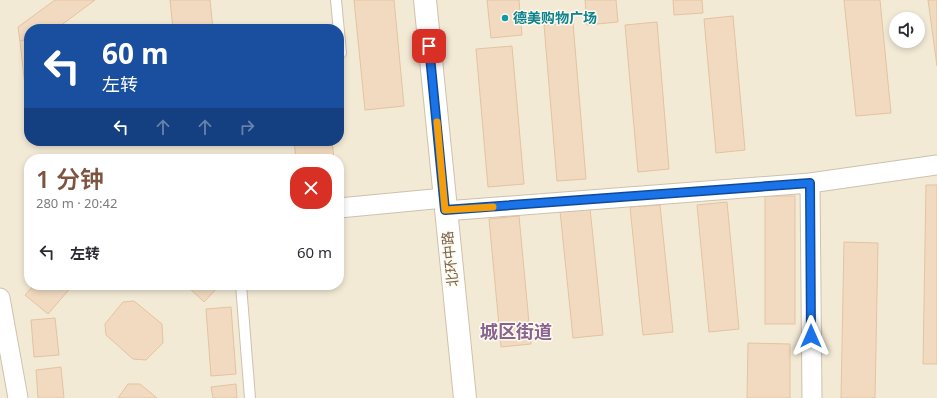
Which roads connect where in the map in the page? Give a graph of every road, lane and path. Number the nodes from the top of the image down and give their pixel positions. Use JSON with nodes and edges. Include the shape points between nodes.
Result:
{"nodes":[{"id":1,"x":336,"y":0,"type":"edge"},
{"id":2,"x":425,"y":0,"type":"edge"},
{"id":3,"x":338,"y":24,"type":"edge"},
{"id":4,"x":937,"y":165,"type":"edge"},
{"id":5,"x":810,"y":183,"type":"junction"},
{"id":6,"x":444,"y":204,"type":"junction"},
{"id":7,"x":344,"y":208,"type":"edge"},
{"id":8,"x":241,"y":290,"type":"edge"},
{"id":9,"x":0,"y":298,"type":"edge"},
{"id":10,"x":18,"y":398,"type":"edge"},
{"id":11,"x":250,"y":398,"type":"edge"},
{"id":12,"x":465,"y":398,"type":"edge"},
{"id":13,"x":812,"y":398,"type":"edge"}],
"edges":[{"from":1,"to":3,"type":"lane"},
{"from":2,"to":6,"type":"street","name":"北环中路"},
{"from":4,"to":5,"type":"street"},
{"from":5,"to":6,"type":"street"},
{"from":5,"to":13,"type":"street"},
{"from":6,"to":7,"type":"street"},
{"from":6,"to":12,"type":"street","name":"北环中路"},
{"from":8,"to":11,"type":"lane"},
{"from":9,"to":10,"type":"street"}]}
